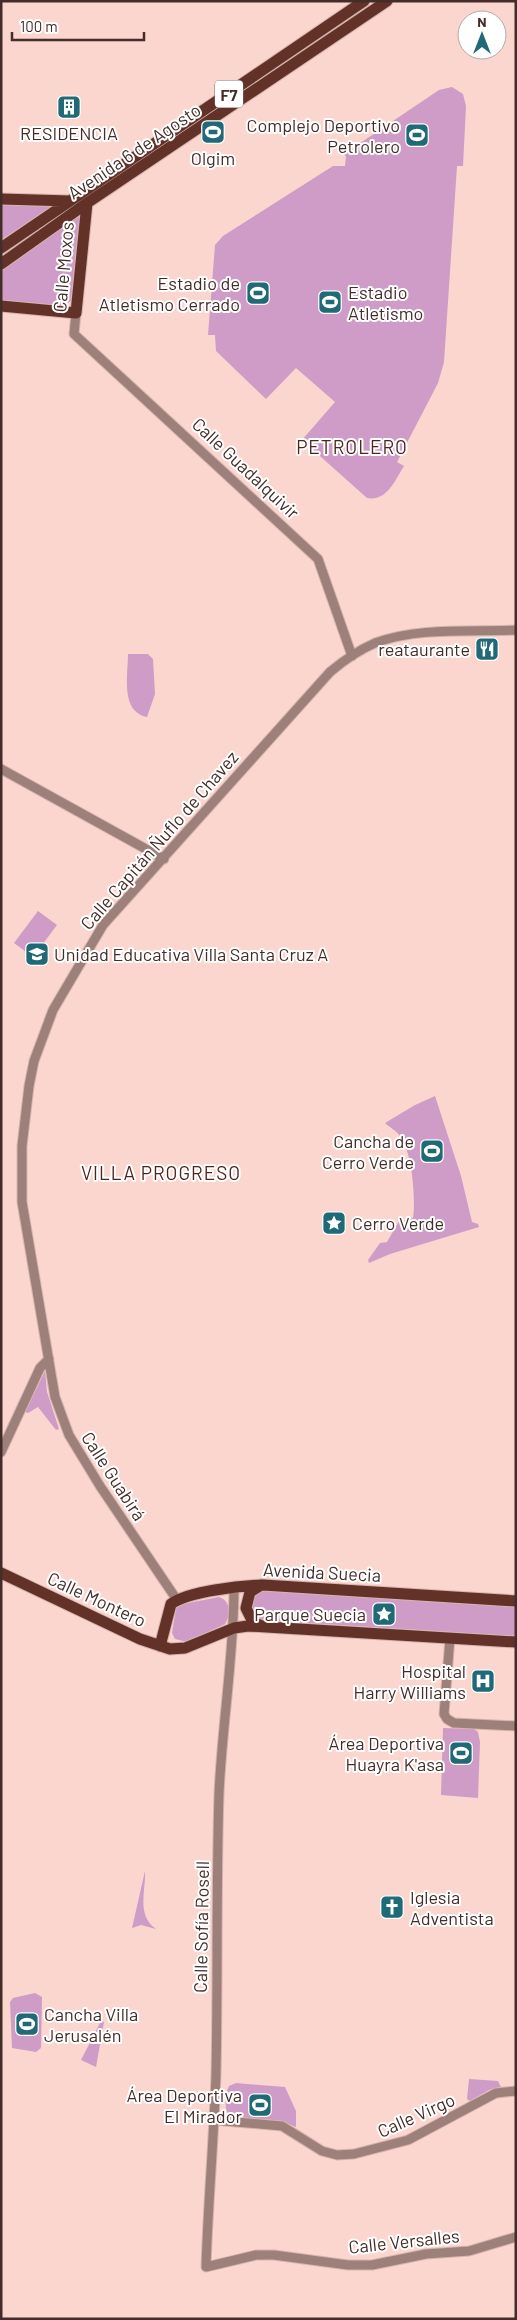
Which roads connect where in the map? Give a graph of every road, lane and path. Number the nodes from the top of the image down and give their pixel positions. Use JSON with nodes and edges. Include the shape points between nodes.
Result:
{"nodes":[{"id":1,"x":364,"y":1,"type":"edge"},
{"id":2,"x":387,"y":1,"type":"edge"},
{"id":3,"x":1,"y":199,"type":"edge"},
{"id":4,"x":70,"y":201,"type":"junction"},
{"id":5,"x":87,"y":203,"type":"junction"},
{"id":6,"x":1,"y":248,"type":"edge"},
{"id":7,"x":1,"y":264,"type":"edge"},
{"id":8,"x":1,"y":306,"type":"edge"},
{"id":9,"x":76,"y":313,"type":"junction"},
{"id":10,"x":74,"y":334,"type":"joint"},
{"id":11,"x":516,"y":630,"type":"edge"},
{"id":12,"x":352,"y":656,"type":"junction"},
{"id":13,"x":1,"y":769,"type":"edge"},
{"id":14,"x":164,"y":860,"type":"junction"},
{"id":15,"x":49,"y":1359,"type":"junction"},
{"id":16,"x":1,"y":1452,"type":"edge"},
{"id":17,"x":1,"y":1573,"type":"edge"},
{"id":18,"x":263,"y":1585,"type":"junction"},
{"id":19,"x":234,"y":1587,"type":"junction"},
{"id":20,"x":177,"y":1600,"type":"junction"},
{"id":21,"x":516,"y":1601,"type":"edge"},
{"id":22,"x":262,"y":1626,"type":"junction"},
{"id":23,"x":234,"y":1628,"type":"junction"},
{"id":24,"x":450,"y":1638,"type":"junction"},
{"id":25,"x":516,"y":1642,"type":"edge"},
{"id":26,"x":160,"y":1646,"type":"junction"},
{"id":27,"x":516,"y":1726,"type":"edge"},
{"id":28,"x":516,"y":2092,"type":"edge"},
{"id":29,"x":213,"y":2120,"type":"junction"},
{"id":30,"x":516,"y":2237,"type":"edge"},
{"id":31,"x":206,"y":2267,"type":"joint"}],
"edges":[{"from":1,"to":4,"type":"main road","name":"Avenida 6 de Agosto","number":"F7"},
{"from":2,"to":5,"type":"main road","name":"Avenida 6 de Agosto","number":"F7"},
{"from":3,"to":4,"type":"main road"},
{"from":4,"to":6,"type":"main road","name":"Avenida 6 de Agosto"},
{"from":5,"to":7,"type":"main road","name":"Avenida 6 de Agosto"},
{"from":5,"to":9,"type":"main road","name":"Calle Moxos"},
{"from":8,"to":9,"type":"main road"},
{"from":9,"to":10,"type":"street","name":"Calle Moxos"},
{"from":10,"to":12,"type":"street","name":"Calle Guadalquivir","via":[[318,559]]},
{"from":11,"to":12,"type":"street","name":"Calle Capitán Ñuflo de Chavez","via":[[409,635],[373,644]]},
{"from":12,"to":14,"type":"street","name":"Calle Capitán Ñuflo de Chavez","via":[[330,672]]},
{"from":13,"to":14,"type":"street"},
{"from":14,"to":15,"type":"street","name":"Calle Capitán Ñuflo de Chavez","via":[[104,925],[85,953],[53,1010],[34,1061],[22,1146],[22,1195]]},
{"from":15,"to":16,"type":"street","via":[[40,1368]]},
{"from":15,"to":20,"type":"street","name":"Calle Guabirá","via":[[55,1397],[69,1435]]},
{"from":17,"to":26,"type":"main road","name":"Calle Montero"},
{"from":18,"to":19,"type":"main road","name":"Avenida Suecia"},
{"from":18,"to":21,"type":"main road","name":"Avenida Suecia"},
{"from":18,"to":22,"type":"main road","via":[[250,1592],[246,1608],[253,1622]]},
{"from":19,"to":20,"type":"main road","name":"Avenida Suecia"},
{"from":19,"to":23,"type":"street","name":"Calle Sofía Rosell"},
{"from":20,"to":26,"type":"main road","via":[[168,1609]]},
{"from":22,"to":23,"type":"main road"},
{"from":22,"to":24,"type":"main road"},
{"from":23,"to":26,"type":"main road","name":"Calle Montero","via":[[180,1650]]},
{"from":23,"to":29,"type":"street","name":"Calle Sofía Rosell","via":[[220,1765]]},
{"from":24,"to":25,"type":"main road"},
{"from":24,"to":27,"type":"street","via":[[444,1714],[447,1720]]},
{"from":28,"to":29,"type":"street","name":"Calle Virgo","via":[[496,2093],[408,2140],[354,2154],[337,2155],[322,2151],[282,2126]]},
{"from":29,"to":31,"type":"street","name":"Calle Sofía Rosell"},
{"from":30,"to":31,"type":"street","name":"Calle Versalles","via":[[469,2251],[426,2254],[372,2265],[265,2255],[245,2256]]}]}
